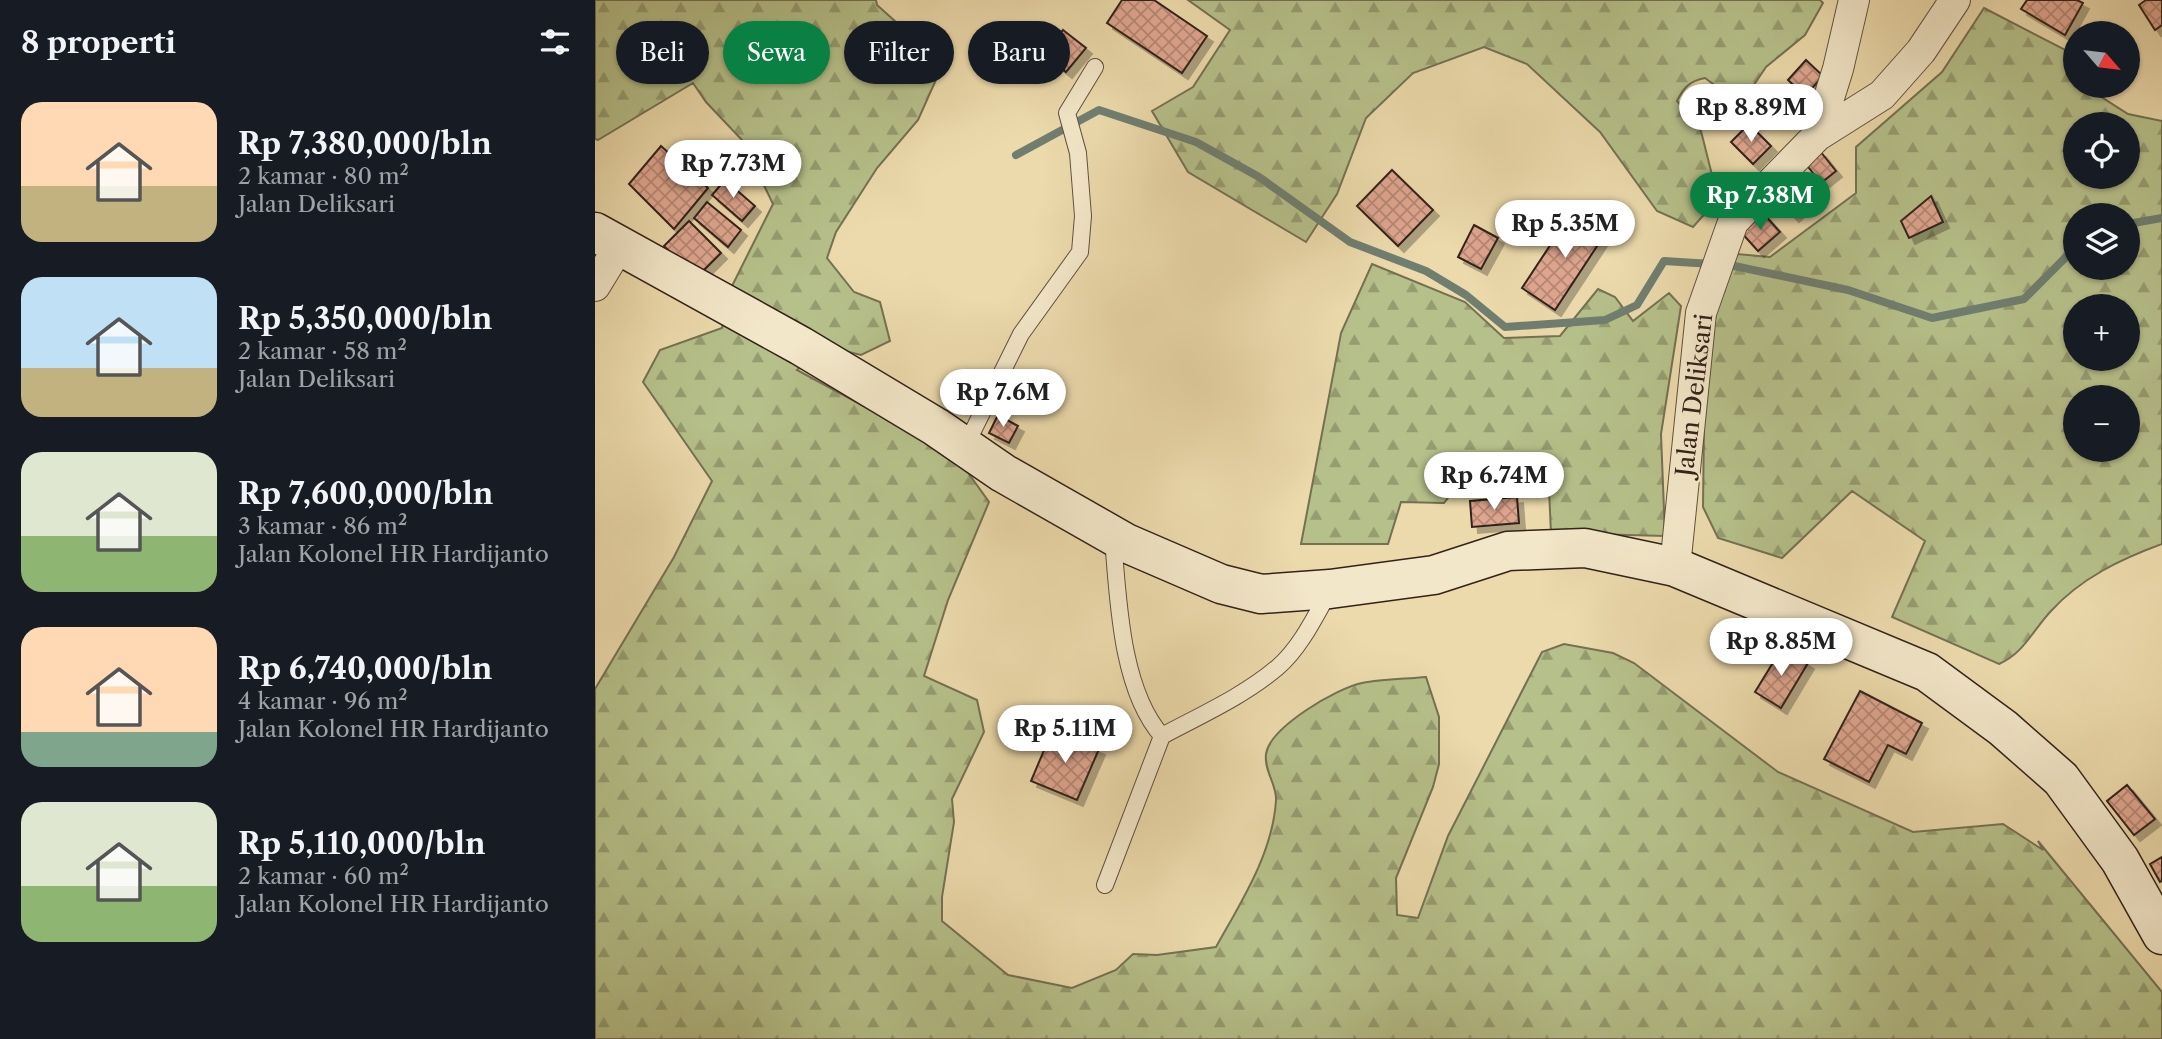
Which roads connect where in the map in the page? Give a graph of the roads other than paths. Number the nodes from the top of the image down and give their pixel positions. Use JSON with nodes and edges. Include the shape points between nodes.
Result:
{"nodes":[{"id":1,"x":1854,"y":0,"type":"edge"},
{"id":2,"x":1955,"y":0,"type":"edge"},
{"id":3,"x":1095,"y":67,"type":"dead end"},
{"id":4,"x":1817,"y":136,"type":"junction"},
{"id":5,"x":608,"y":239,"type":"edge"},
{"id":6,"x":595,"y":286,"type":"edge"},
{"id":7,"x":965,"y":447,"type":"junction"},
{"id":8,"x":1113,"y":535,"type":"junction"},
{"id":9,"x":1675,"y":567,"type":"junction"},
{"id":10,"x":1330,"y":589,"type":"junction"},
{"id":11,"x":1162,"y":736,"type":"junction"},
{"id":12,"x":1105,"y":885,"type":"dead end"},
{"id":13,"x":2162,"y":935,"type":"edge"}],
"edges":[{"from":1,"to":4,"type":"street","name":"Jalan Deliksari"},
{"from":2,"to":4,"type":"street","name":"Jalan Deliksari","via":[[1921,51],[1882,95]]},
{"from":3,"to":7,"type":"lane","via":[[1067,113],[1074,134],[1083,216],[1080,252],[1021,334]]},
{"from":4,"to":9,"type":"street","name":"Jalan Deliksari","via":[[1733,222],[1701,313]]},
{"from":5,"to":6,"type":"street"},
{"from":5,"to":7,"type":"main road","via":[[801,346]]},
{"from":7,"to":8,"type":"main road"},
{"from":8,"to":10,"type":"main road","via":[[1221,584],[1261,594]]},
{"from":8,"to":11,"type":"lane","via":[[1129,664],[1144,709]]},
{"from":9,"to":10,"type":"main road","via":[[1584,548],[1541,548],[1509,551],[1434,575]]},
{"from":9,"to":13,"type":"main road","via":[[1927,672],[2003,728],[2061,779],[2120,860]]},
{"from":10,"to":11,"type":"lane","via":[[1310,627],[1279,666]]},
{"from":11,"to":12,"type":"lane"}]}
